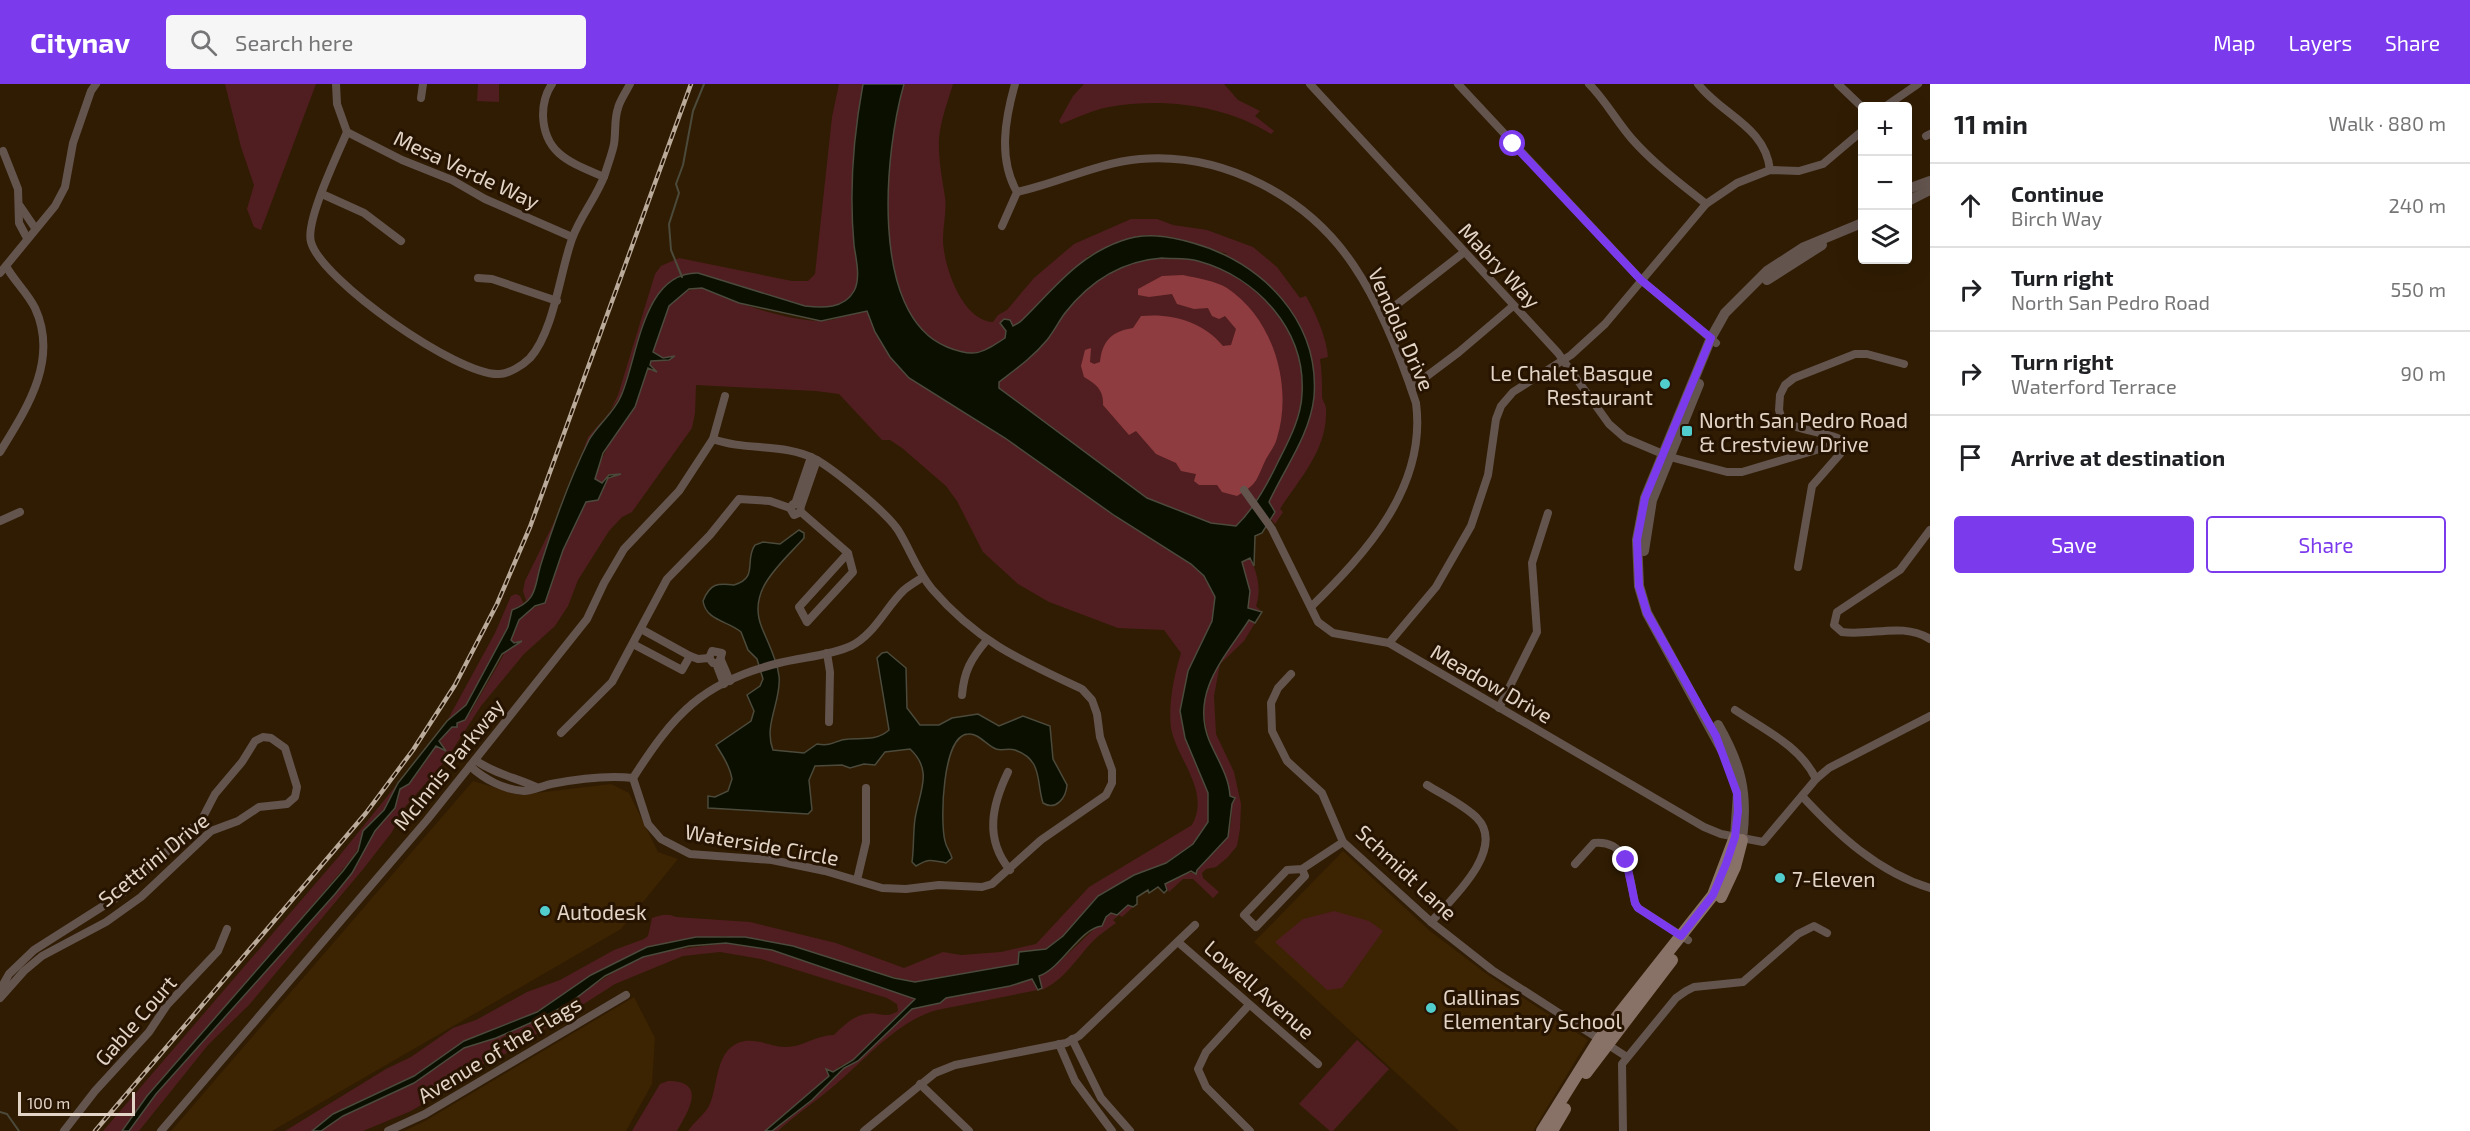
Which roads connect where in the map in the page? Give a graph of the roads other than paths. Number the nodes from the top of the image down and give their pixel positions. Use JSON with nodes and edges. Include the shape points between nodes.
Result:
{"nodes":[{"id":1,"x":96,"y":84,"type":"edge"},
{"id":2,"x":336,"y":84,"type":"edge"},
{"id":3,"x":423,"y":84,"type":"edge"},
{"id":4,"x":552,"y":84,"type":"edge"},
{"id":5,"x":630,"y":84,"type":"edge"},
{"id":6,"x":1015,"y":84,"type":"edge"},
{"id":7,"x":1310,"y":84,"type":"edge"},
{"id":8,"x":1458,"y":84,"type":"edge"},
{"id":9,"x":1589,"y":84,"type":"edge"},
{"id":10,"x":1698,"y":84,"type":"edge"},
{"id":11,"x":1839,"y":84,"type":"edge"},
{"id":12,"x":1918,"y":84,"type":"edge"},
{"id":13,"x":421,"y":98,"type":"dead end"},
{"id":14,"x":1858,"y":102,"type":"edge"},
{"id":15,"x":1892,"y":102,"type":"edge"},
{"id":16,"x":347,"y":132,"type":"junction"},
{"id":17,"x":1858,"y":135,"type":"edge"},
{"id":18,"x":3,"y":151,"type":"dead end"},
{"id":19,"x":1770,"y":170,"type":"junction"},
{"id":20,"x":604,"y":177,"type":"junction"},
{"id":21,"x":1930,"y":181,"type":"edge"},
{"id":22,"x":1912,"y":188,"type":"edge"},
{"id":23,"x":1930,"y":190,"type":"edge"},
{"id":24,"x":1017,"y":192,"type":"junction"},
{"id":25,"x":322,"y":194,"type":"junction"},
{"id":26,"x":1912,"y":199,"type":"edge"},
{"id":27,"x":1706,"y":204,"type":"junction"},
{"id":28,"x":20,"y":206,"type":"junction"},
{"id":29,"x":1858,"y":225,"type":"edge"},
{"id":30,"x":1002,"y":226,"type":"dead end"},
{"id":31,"x":35,"y":228,"type":"junction"},
{"id":32,"x":572,"y":237,"type":"junction"},
{"id":33,"x":27,"y":238,"type":"junction"},
{"id":34,"x":401,"y":241,"type":"dead end"},
{"id":35,"x":1463,"y":253,"type":"junction"},
{"id":36,"x":3,"y":270,"type":"edge"},
{"id":37,"x":478,"y":278,"type":"dead end"},
{"id":38,"x":1641,"y":280,"type":"junction"},
{"id":39,"x":557,"y":301,"type":"junction"},
{"id":40,"x":1513,"y":306,"type":"junction"},
{"id":41,"x":1382,"y":316,"type":"junction"},
{"id":42,"x":1713,"y":340,"type":"junction"},
{"id":43,"x":1564,"y":360,"type":"junction"},
{"id":44,"x":1904,"y":364,"type":"dead end"},
{"id":45,"x":1411,"y":387,"type":"junction"},
{"id":46,"x":725,"y":396,"type":"dead end"},
{"id":47,"x":713,"y":439,"type":"junction"},
{"id":48,"x":1843,"y":442,"type":"junction"},
{"id":49,"x":0,"y":452,"type":"edge"},
{"id":50,"x":1667,"y":456,"type":"junction"},
{"id":51,"x":814,"y":458,"type":"junction"},
{"id":52,"x":1244,"y":490,"type":"dead end"},
{"id":53,"x":797,"y":507,"type":"junction"},
{"id":54,"x":20,"y":512,"type":"dead end"},
{"id":55,"x":1548,"y":513,"type":"dead end"},
{"id":56,"x":0,"y":521,"type":"edge"},
{"id":57,"x":1930,"y":530,"type":"edge"},
{"id":58,"x":848,"y":553,"type":"junction"},
{"id":59,"x":1798,"y":567,"type":"dead end"},
{"id":60,"x":923,"y":577,"type":"junction"},
{"id":61,"x":1311,"y":607,"type":"junction"},
{"id":62,"x":641,"y":628,"type":"junction"},
{"id":63,"x":1930,"y":639,"type":"edge"},
{"id":64,"x":986,"y":641,"type":"junction"},
{"id":65,"x":1389,"y":643,"type":"junction"},
{"id":66,"x":633,"y":644,"type":"junction"},
{"id":67,"x":827,"y":652,"type":"junction"},
{"id":68,"x":690,"y":656,"type":"junction"},
{"id":69,"x":1291,"y":674,"type":"dead end"},
{"id":70,"x":727,"y":682,"type":"junction"},
{"id":71,"x":962,"y":694,"type":"dead end"},
{"id":72,"x":1499,"y":708,"type":"junction"},
{"id":73,"x":1735,"y":710,"type":"dead end"},
{"id":74,"x":1930,"y":716,"type":"edge"},
{"id":75,"x":829,"y":722,"type":"dead end"},
{"id":76,"x":561,"y":733,"type":"dead end"},
{"id":77,"x":473,"y":763,"type":"junction"},
{"id":78,"x":1008,"y":772,"type":"dead end"},
{"id":79,"x":633,"y":778,"type":"junction"},
{"id":80,"x":1816,"y":779,"type":"junction"},
{"id":81,"x":1427,"y":785,"type":"dead end"},
{"id":82,"x":866,"y":788,"type":"dead end"},
{"id":83,"x":1802,"y":796,"type":"junction"},
{"id":84,"x":1739,"y":838,"type":"junction"},
{"id":85,"x":1343,"y":842,"type":"junction"},
{"id":86,"x":1575,"y":864,"type":"dead end"},
{"id":87,"x":1302,"y":868,"type":"junction"},
{"id":88,"x":1010,"y":870,"type":"junction"},
{"id":89,"x":857,"y":880,"type":"junction"},
{"id":90,"x":1930,"y":888,"type":"edge"},
{"id":91,"x":1431,"y":922,"type":"junction"},
{"id":92,"x":1195,"y":925,"type":"dead end"},
{"id":93,"x":227,"y":929,"type":"dead end"},
{"id":94,"x":1827,"y":933,"type":"dead end"},
{"id":95,"x":1684,"y":938,"type":"junction"},
{"id":96,"x":1178,"y":942,"type":"junction"},
{"id":97,"x":0,"y":990,"type":"edge"},
{"id":98,"x":626,"y":995,"type":"dead end"},
{"id":99,"x":0,"y":998,"type":"edge"},
{"id":100,"x":1249,"y":1005,"type":"junction"},
{"id":101,"x":1072,"y":1039,"type":"junction"},
{"id":102,"x":1604,"y":1040,"type":"junction"},
{"id":103,"x":1059,"y":1044,"type":"junction"},
{"id":104,"x":1627,"y":1057,"type":"junction"},
{"id":105,"x":1318,"y":1064,"type":"dead end"},
{"id":106,"x":920,"y":1084,"type":"junction"},
{"id":107,"x":64,"y":1131,"type":"edge"},
{"id":108,"x":160,"y":1131,"type":"edge"},
{"id":109,"x":388,"y":1131,"type":"edge"},
{"id":110,"x":864,"y":1131,"type":"edge"},
{"id":111,"x":969,"y":1131,"type":"edge"},
{"id":112,"x":1112,"y":1131,"type":"edge"},
{"id":113,"x":1130,"y":1131,"type":"edge"},
{"id":114,"x":1250,"y":1131,"type":"edge"},
{"id":115,"x":1542,"y":1131,"type":"edge"},
{"id":116,"x":1552,"y":1131,"type":"edge"},
{"id":117,"x":1623,"y":1131,"type":"edge"}],
"edges":[{"from":1,"to":31,"type":"street","via":[[73,142],[65,187],[55,206]]},
{"from":2,"to":16,"type":"street","via":[[337,104]]},
{"from":3,"to":13,"type":"street"},
{"from":4,"to":20,"type":"street","via":[[543,106],[544,129],[551,145],[566,161]]},
{"from":5,"to":20,"type":"street","via":[[618,106],[614,144]]},
{"from":6,"to":24,"type":"street","via":[[1006,116],[1005,148],[1007,172]]},
{"from":7,"to":35,"type":"street","name":"Mabry Way"},
{"from":8,"to":38,"type":"street"},
{"from":9,"to":27,"type":"street","via":[[1631,138]]},
{"from":10,"to":19,"type":"street","via":[[1754,132],[1769,159]]},
{"from":11,"to":14,"type":"street"},
{"from":12,"to":15,"type":"street"},
{"from":16,"to":25,"type":"street"},
{"from":16,"to":32,"type":"street","name":"Mesa Verde Way"},
{"from":17,"to":19,"type":"street","via":[[1823,164],[1799,171]]},
{"from":18,"to":28,"type":"street","via":[[14,173]]},
{"from":19,"to":27,"type":"street","via":[[1737,183]]},
{"from":20,"to":32,"type":"street"},
{"from":21,"to":22,"type":"street"},
{"from":23,"to":26,"type":"street"},
{"from":24,"to":30,"type":"street"},
{"from":24,"to":41,"type":"street","name":"Vendola Drive","via":[[1108,163],[1141,159],[1186,160],[1242,175],[1271,188],[1305,212],[1336,243],[1355,267]]},
{"from":25,"to":34,"type":"street","via":[[364,213]]},
{"from":25,"to":39,"type":"street","via":[[310,241],[319,260],[398,328],[451,360],[498,375],[516,369],[537,347]]},
{"from":27,"to":38,"type":"street"},
{"from":28,"to":31,"type":"street"},
{"from":28,"to":33,"type":"street","via":[[19,223]]},
{"from":29,"to":42,"type":"street","via":[[1771,276]]},
{"from":31,"to":33,"type":"street"},
{"from":32,"to":39,"type":"street"},
{"from":33,"to":36,"type":"street"},
{"from":35,"to":40,"type":"street","name":"Mabry Way"},
{"from":35,"to":41,"type":"street"},
{"from":36,"to":49,"type":"street","via":[[28,294],[43,328],[44,364],[28,406]]},
{"from":37,"to":39,"type":"street"},
{"from":38,"to":42,"type":"street"},
{"from":38,"to":43,"type":"street","via":[[1605,324]]},
{"from":40,"to":43,"type":"street","name":"Mabry Way"},
{"from":40,"to":45,"type":"street"},
{"from":41,"to":45,"type":"street","name":"Vendola Drive"},
{"from":42,"to":50,"type":"street"},
{"from":43,"to":50,"type":"street","name":"Mabry Way","via":[[1609,424],[1625,438]]},
{"from":43,"to":65,"type":"street","via":[[1513,392],[1501,406],[1488,476],[1471,526],[1436,587]]},
{"from":44,"to":48,"type":"street","via":[[1855,354],[1785,385],[1779,404],[1782,420],[1801,430],[1836,436]]},
{"from":45,"to":61,"type":"street","name":"Vendola Drive","via":[[1418,419],[1413,457],[1401,491],[1380,532],[1358,561]]},
{"from":46,"to":47,"type":"street","name":"McInnis Parkway"},
{"from":47,"to":51,"type":"street","name":"Waterside Circle"},
{"from":47,"to":77,"type":"street","name":"McInnis Parkway","via":[[679,491],[624,549],[587,619]]},
{"from":48,"to":50,"type":"street","name":"Mabry Way","via":[[1742,472],[1727,472]]},
{"from":48,"to":59,"type":"street","via":[[1840,454],[1812,486]]},
{"from":50,"to":84,"type":"street","via":[[1644,541],[1646,584],[1654,610],[1734,756],[1744,792]]},
{"from":51,"to":53,"type":"street"},
{"from":51,"to":60,"type":"street","name":"Waterside Circle","via":[[893,524]]},
{"from":52,"to":61,"type":"street","name":"Meadow Drive","via":[[1272,529]]},
{"from":53,"to":58,"type":"street"},
{"from":53,"to":62,"type":"street","via":[[739,499],[668,579]]},
{"from":54,"to":56,"type":"street"},
{"from":55,"to":72,"type":"street","via":[[1532,562],[1538,632]]},
{"from":57,"to":63,"type":"street","via":[[1900,570],[1838,612],[1833,621],[1842,632],[1901,629]]},
{"from":58,"to":58,"type":"street","via":[[799,607],[807,622],[853,572]]},
{"from":60,"to":64,"type":"street","name":"Waterside Circle"},
{"from":60,"to":67,"type":"street","via":[[904,591],[866,635],[851,646]]},
{"from":61,"to":65,"type":"street","name":"Meadow Drive","via":[[1318,622],[1333,633]]},
{"from":62,"to":66,"type":"street"},
{"from":62,"to":68,"type":"street"},
{"from":64,"to":71,"type":"street","via":[[967,666]]},
{"from":64,"to":88,"type":"street","name":"Waterside Circle","via":[[1088,694],[1112,770],[1112,783],[1106,795],[1041,840]]},
{"from":65,"to":72,"type":"street","name":"Meadow Drive"},
{"from":66,"to":68,"type":"street","via":[[682,670]]},
{"from":66,"to":76,"type":"street","via":[[612,682]]},
{"from":67,"to":70,"type":"street","via":[[759,669]]},
{"from":67,"to":75,"type":"street","via":[[831,672]]},
{"from":68,"to":70,"type":"street","via":[[715,661]]},
{"from":69,"to":85,"type":"street","name":"Schmidt Lane","via":[[1270,703],[1272,731],[1287,761],[1322,793]]},
{"from":70,"to":79,"type":"street","via":[[679,714]]},
{"from":72,"to":84,"type":"street","name":"Meadow Drive","via":[[1704,827]]},
{"from":73,"to":80,"type":"street","via":[[1797,750]]},
{"from":74,"to":80,"type":"street","via":[[1829,768]]},
{"from":77,"to":79,"type":"street","via":[[536,787],[616,776]]},
{"from":77,"to":108,"type":"street","name":"McInnis Parkway"},
{"from":78,"to":88,"type":"street","via":[[996,797],[993,838],[999,857]]},
{"from":79,"to":89,"type":"street","name":"Waterside Circle","via":[[648,825],[675,848],[690,854],[772,860]]},
{"from":80,"to":83,"type":"street"},
{"from":81,"to":91,"type":"street","via":[[1476,817],[1486,839],[1486,851],[1465,884]]},
{"from":82,"to":89,"type":"street","via":[[866,842]]},
{"from":83,"to":84,"type":"street","via":[[1763,842]]},
{"from":83,"to":90,"type":"street","via":[[1847,841],[1882,865]]},
{"from":84,"to":95,"type":"main road","via":[[1735,867],[1721,896]]},
{"from":85,"to":87,"type":"street"},
{"from":85,"to":91,"type":"street","name":"Schmidt Lane"},
{"from":86,"to":95,"type":"street","via":[[1594,843],[1616,846],[1626,860],[1638,908]]},
{"from":87,"to":87,"type":"street","via":[[1287,870],[1244,915],[1256,927],[1305,876]]},
{"from":88,"to":89,"type":"street","name":"Waterside Circle","via":[[982,887],[939,885],[897,889]]},
{"from":91,"to":102,"type":"street","name":"Schmidt Lane","via":[[1492,970]]},
{"from":92,"to":96,"type":"street"},
{"from":93,"to":107,"type":"street","name":"Gable Court","via":[[218,951],[167,1005],[149,1032]]},
{"from":94,"to":104,"type":"street","via":[[1814,926],[1798,934],[1739,984],[1686,991]]},
{"from":95,"to":102,"type":"main road"},
{"from":96,"to":100,"type":"street","name":"Lowell Avenue"},
{"from":96,"to":101,"type":"street"},
{"from":97,"to":99,"type":"street","name":"Scettrini Drive","via":[[9,974],[34,950],[119,897],[202,819],[215,794],[255,741],[271,738],[285,748],[297,787],[295,797],[287,804],[259,807],[238,822],[211,831],[141,897],[106,922],[42,956]]},
{"from":98,"to":109,"type":"street","name":"Avenue of the Flags","via":[[425,1114]]},
{"from":100,"to":105,"type":"street","name":"Lowell Avenue"},
{"from":100,"to":114,"type":"street","via":[[1206,1052],[1198,1069],[1206,1087]]},
{"from":101,"to":103,"type":"street"},
{"from":101,"to":113,"type":"street","via":[[1101,1098]]},
{"from":102,"to":104,"type":"street","name":"Schmidt Lane"},
{"from":102,"to":115,"type":"main road"},
{"from":102,"to":116,"type":"main road"},
{"from":103,"to":106,"type":"street","via":[[955,1065]]},
{"from":103,"to":112,"type":"street","via":[[1075,1082]]},
{"from":104,"to":117,"type":"street","via":[[1620,1079]]},
{"from":106,"to":110,"type":"street"},
{"from":106,"to":111,"type":"street"}]}
